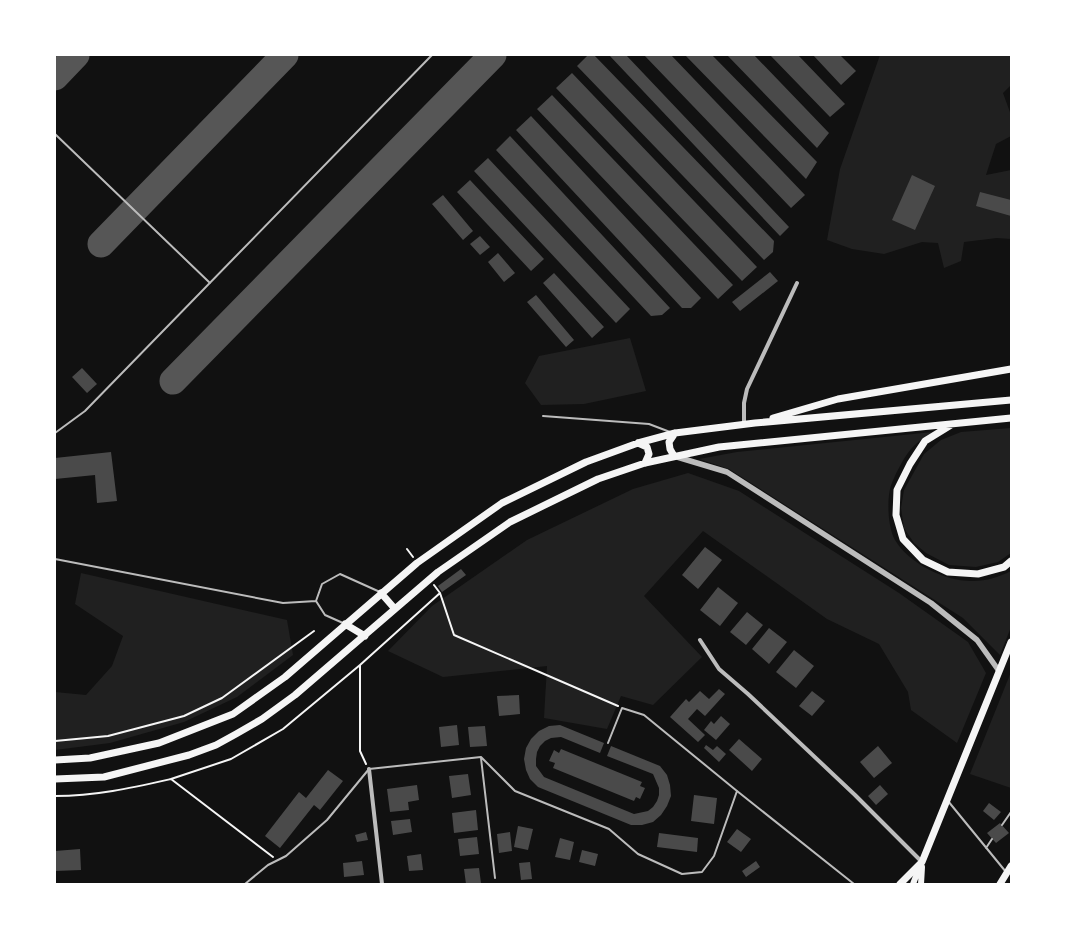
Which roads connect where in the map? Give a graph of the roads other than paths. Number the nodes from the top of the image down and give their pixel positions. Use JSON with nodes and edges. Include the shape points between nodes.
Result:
{"nodes":[{"id":1,"x":432,"y":55,"type":"edge"},
{"id":2,"x":55,"y":134,"type":"edge"},
{"id":3,"x":210,"y":283,"type":"junction"},
{"id":4,"x":797,"y":283,"type":"dead end"},
{"id":5,"x":1011,"y":368,"type":"edge"},
{"id":6,"x":1011,"y":400,"type":"edge"},
{"id":7,"x":543,"y":416,"type":"dead end"},
{"id":8,"x":1011,"y":418,"type":"edge"},
{"id":9,"x":755,"y":423,"type":"junction"},
{"id":10,"x":744,"y":424,"type":"junction"},
{"id":11,"x":953,"y":424,"type":"junction"},
{"id":12,"x":55,"y":433,"type":"edge"},
{"id":13,"x":675,"y":433,"type":"junction"},
{"id":14,"x":638,"y":443,"type":"junction"},
{"id":15,"x":674,"y":456,"type":"junction"},
{"id":16,"x":645,"y":463,"type":"junction"},
{"id":17,"x":55,"y":559,"type":"edge"},
{"id":18,"x":1011,"y":561,"type":"edge"},
{"id":19,"x":381,"y":593,"type":"junction"},
{"id":20,"x":316,"y":601,"type":"junction"},
{"id":21,"x":395,"y":609,"type":"junction"},
{"id":22,"x":345,"y":624,"type":"junction"},
{"id":23,"x":365,"y":636,"type":"junction"},
{"id":24,"x":700,"y":640,"type":"dead end"},
{"id":25,"x":1011,"y":642,"type":"edge"},
{"id":26,"x":999,"y":671,"type":"junction"},
{"id":27,"x":608,"y":743,"type":"dead end"},
{"id":28,"x":481,"y":757,"type":"junction"},
{"id":29,"x":55,"y":760,"type":"edge"},
{"id":30,"x":369,"y":769,"type":"junction"},
{"id":31,"x":55,"y":779,"type":"edge"},
{"id":32,"x":737,"y":791,"type":"junction"},
{"id":33,"x":947,"y":799,"type":"junction"},
{"id":34,"x":1011,"y":812,"type":"edge"},
{"id":35,"x":1002,"y":825,"type":"dead end"},
{"id":36,"x":992,"y":839,"type":"dead end"},
{"id":37,"x":986,"y":848,"type":"junction"},
{"id":38,"x":922,"y":862,"type":"junction"},
{"id":39,"x":1011,"y":866,"type":"edge"},
{"id":40,"x":1007,"y":873,"type":"junction"},
{"id":41,"x":495,"y":878,"type":"dead end"},
{"id":42,"x":245,"y":884,"type":"edge"},
{"id":43,"x":382,"y":884,"type":"edge"},
{"id":44,"x":854,"y":884,"type":"edge"},
{"id":45,"x":900,"y":884,"type":"edge"},
{"id":46,"x":913,"y":884,"type":"edge"},
{"id":47,"x":921,"y":884,"type":"edge"},
{"id":48,"x":1000,"y":884,"type":"edge"}],
"edges":[{"from":1,"to":3,"type":"lane"},
{"from":2,"to":3,"type":"lane"},
{"from":3,"to":12,"type":"lane","via":[[85,411]]},
{"from":4,"to":10,"type":"street","via":[[747,389]]},
{"from":5,"to":9,"type":"main road","via":[[838,399]]},
{"from":6,"to":9,"type":"main road"},
{"from":7,"to":13,"type":"lane","via":[[649,424]]},
{"from":8,"to":11,"type":"main road"},
{"from":9,"to":10,"type":"main road"},
{"from":10,"to":13,"type":"main road"},
{"from":11,"to":15,"type":"main road","via":[[718,447]]},
{"from":11,"to":18,"type":"main road","via":[[925,441],[897,490],[896,515],[903,538],[923,560],[948,572],[978,574],[1004,567]]},
{"from":13,"to":14,"type":"main road"},
{"from":13,"to":15,"type":"main road","via":[[668,442]]},
{"from":14,"to":16,"type":"main road","via":[[647,447],[650,454]]},
{"from":14,"to":19,"type":"main road","via":[[586,462],[502,503],[417,563]]},
{"from":15,"to":16,"type":"main road"},
{"from":15,"to":26,"type":"street","via":[[727,472],[931,603],[977,640]]},
{"from":16,"to":21,"type":"main road","via":[[598,479],[510,522],[430,579]]},
{"from":17,"to":20,"type":"lane","via":[[283,603]]},
{"from":19,"to":20,"type":"lane","via":[[340,574],[322,584]]},
{"from":19,"to":21,"type":"main road"},
{"from":19,"to":22,"type":"main road"},
{"from":20,"to":22,"type":"lane","via":[[325,616]]},
{"from":21,"to":23,"type":"main road"},
{"from":22,"to":23,"type":"main road"},
{"from":22,"to":29,"type":"main road","via":[[285,677],[233,714],[159,743],[90,758]]},
{"from":23,"to":31,"type":"main road","via":[[295,695],[262,719],[216,745],[104,777]]},
{"from":24,"to":38,"type":"street","via":[[719,669],[855,795]]},
{"from":25,"to":26,"type":"main road"},
{"from":26,"to":33,"type":"main road"},
{"from":27,"to":32,"type":"lane","via":[[622,708],[644,716]]},
{"from":28,"to":30,"type":"lane"},
{"from":28,"to":32,"type":"lane","via":[[515,791],[609,829],[638,854],[682,874],[702,872],[714,856]]},
{"from":28,"to":41,"type":"lane"},
{"from":30,"to":42,"type":"lane","via":[[327,820],[286,856],[268,865]]},
{"from":30,"to":43,"type":"street"},
{"from":32,"to":44,"type":"lane"},
{"from":33,"to":37,"type":"lane"},
{"from":33,"to":38,"type":"main road"},
{"from":34,"to":35,"type":"lane"},
{"from":36,"to":37,"type":"lane"},
{"from":37,"to":40,"type":"lane"},
{"from":38,"to":45,"type":"main road"},
{"from":38,"to":46,"type":"main road"},
{"from":38,"to":47,"type":"main road"},
{"from":39,"to":40,"type":"main road"},
{"from":40,"to":48,"type":"main road"}]}
